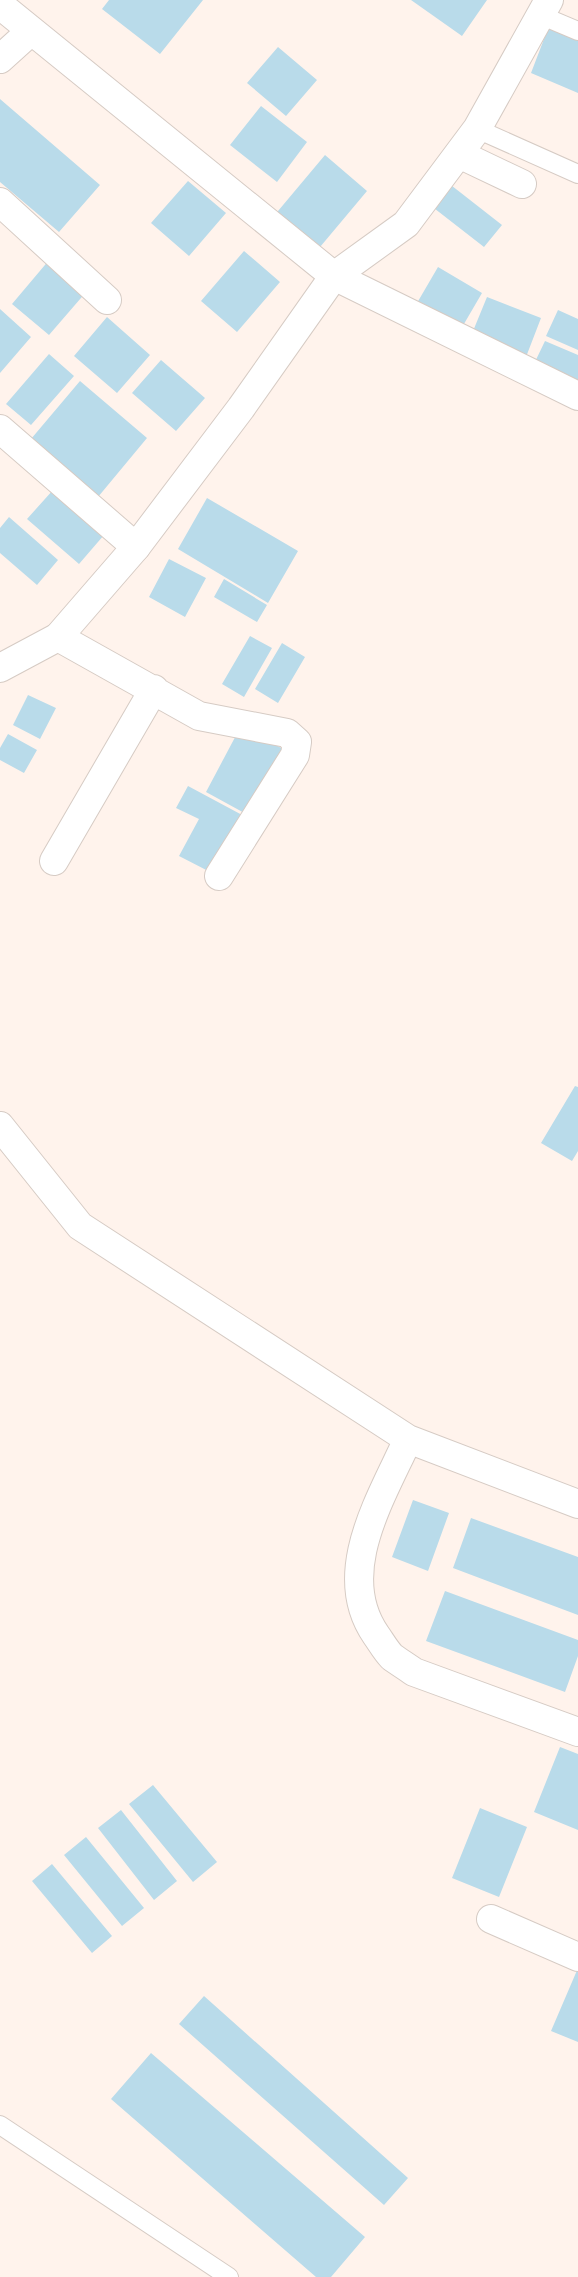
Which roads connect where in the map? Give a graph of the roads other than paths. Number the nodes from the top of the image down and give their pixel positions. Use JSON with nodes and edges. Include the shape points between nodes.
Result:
{"nodes":[{"id":1,"x":0,"y":5,"type":"edge"},
{"id":2,"x":545,"y":7,"type":"edge"},
{"id":3,"x":31,"y":31,"type":"junction"},
{"id":4,"x":578,"y":31,"type":"edge"},
{"id":5,"x":0,"y":59,"type":"edge"},
{"id":6,"x":477,"y":129,"type":"junction"},
{"id":7,"x":459,"y":154,"type":"junction"},
{"id":8,"x":578,"y":174,"type":"edge"},
{"id":9,"x":522,"y":184,"type":"dead end"},
{"id":10,"x":0,"y":202,"type":"edge"},
{"id":11,"x":334,"y":276,"type":"junction"},
{"id":12,"x":107,"y":300,"type":"dead end"},
{"id":13,"x":578,"y":396,"type":"edge"},
{"id":14,"x":0,"y":429,"type":"edge"},
{"id":15,"x":136,"y":547,"type":"junction"},
{"id":16,"x":58,"y":637,"type":"junction"},
{"id":17,"x":0,"y":668,"type":"edge"},
{"id":18,"x":154,"y":689,"type":"junction"},
{"id":19,"x":54,"y":861,"type":"dead end"},
{"id":20,"x":219,"y":876,"type":"dead end"},
{"id":21,"x":0,"y":1126,"type":"edge"},
{"id":22,"x":408,"y":1439,"type":"junction"},
{"id":23,"x":578,"y":1504,"type":"edge"},
{"id":24,"x":578,"y":1732,"type":"edge"},
{"id":25,"x":491,"y":1919,"type":"dead end"},
{"id":26,"x":578,"y":1957,"type":"edge"},
{"id":27,"x":0,"y":2125,"type":"edge"},
{"id":28,"x":228,"y":2277,"type":"edge"}],
"edges":[{"from":1,"to":3,"type":"street"},
{"from":2,"to":4,"type":"lane"},
{"from":2,"to":6,"type":"street"},
{"from":3,"to":5,"type":"street"},
{"from":3,"to":11,"type":"street"},
{"from":6,"to":7,"type":"street"},
{"from":6,"to":8,"type":"lane"},
{"from":7,"to":9,"type":"street"},
{"from":7,"to":11,"type":"street","via":[[406,224]]},
{"from":10,"to":12,"type":"street"},
{"from":11,"to":13,"type":"street"},
{"from":11,"to":15,"type":"street","via":[[241,408]]},
{"from":14,"to":15,"type":"street"},
{"from":15,"to":16,"type":"street"},
{"from":16,"to":17,"type":"street"},
{"from":16,"to":18,"type":"street"},
{"from":18,"to":19,"type":"street"},
{"from":18,"to":20,"type":"street","via":[[199,716],[288,733],[298,742],[295,755]]},
{"from":21,"to":22,"type":"street","via":[[80,1226]]},
{"from":22,"to":23,"type":"street"},
{"from":22,"to":24,"type":"street","via":[[372,1518],[358,1566],[361,1600],[371,1628],[391,1656],[414,1672]]},
{"from":25,"to":26,"type":"street"},
{"from":27,"to":28,"type":"lane"}]}
